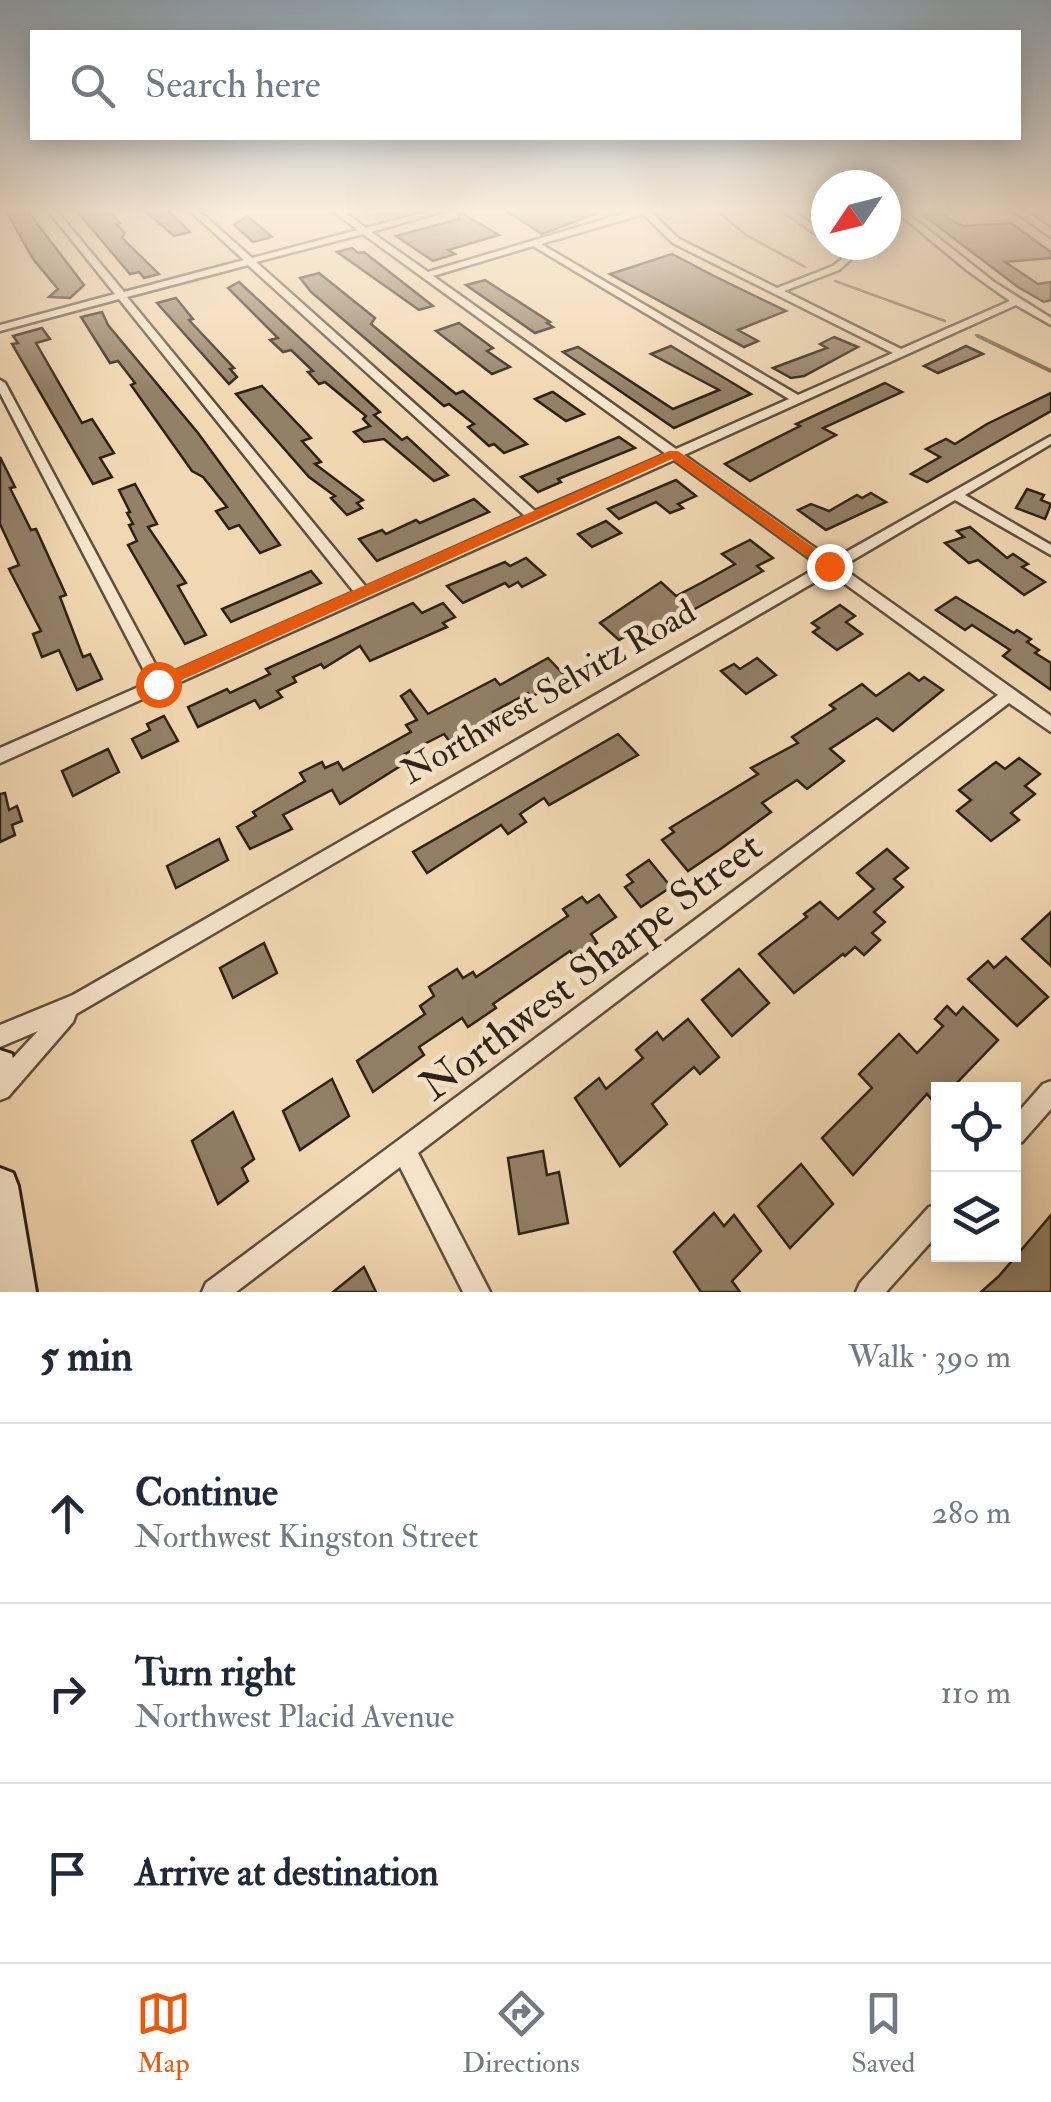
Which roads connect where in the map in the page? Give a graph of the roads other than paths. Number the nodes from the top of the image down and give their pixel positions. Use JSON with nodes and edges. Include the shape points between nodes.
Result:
{"nodes":[{"id":1,"x":99,"y":269,"type":"edge"},
{"id":2,"x":222,"y":269,"type":"edge"},
{"id":3,"x":257,"y":269,"type":"edge"},
{"id":4,"x":419,"y":269,"type":"edge"},
{"id":5,"x":447,"y":269,"type":"edge"},
{"id":6,"x":578,"y":269,"type":"edge"},
{"id":7,"x":733,"y":269,"type":"edge"},
{"id":8,"x":833,"y":269,"type":"edge"},
{"id":9,"x":974,"y":269,"type":"edge"},
{"id":10,"x":427,"y":275,"type":"junction"},
{"id":11,"x":777,"y":291,"type":"junction"},
{"id":12,"x":121,"y":296,"type":"junction"},
{"id":13,"x":1016,"y":302,"type":"junction"},
{"id":14,"x":1051,"y":322,"type":"edge"},
{"id":15,"x":0,"y":328,"type":"edge"},
{"id":16,"x":900,"y":353,"type":"junction"},
{"id":17,"x":0,"y":382,"type":"edge"},
{"id":18,"x":797,"y":399,"type":"junction"},
{"id":19,"x":1051,"y":439,"type":"edge"},
{"id":20,"x":673,"y":454,"type":"junction"},
{"id":21,"x":956,"y":495,"type":"junction"},
{"id":22,"x":534,"y":517,"type":"junction"},
{"id":23,"x":1051,"y":551,"type":"edge"},
{"id":24,"x":829,"y":566,"type":"junction"},
{"id":25,"x":363,"y":593,"type":"junction"},
{"id":26,"x":158,"y":684,"type":"junction"},
{"id":27,"x":1009,"y":695,"type":"junction"},
{"id":28,"x":1051,"y":725,"type":"edge"},
{"id":29,"x":0,"y":756,"type":"edge"},
{"id":30,"x":80,"y":1002,"type":"junction"},
{"id":31,"x":0,"y":1036,"type":"edge"},
{"id":32,"x":0,"y":1066,"type":"edge"},
{"id":33,"x":0,"y":1077,"type":"edge"},
{"id":34,"x":0,"y":1089,"type":"edge"},
{"id":35,"x":1051,"y":1092,"type":"edge"},
{"id":36,"x":1021,"y":1126,"type":"edge"},
{"id":37,"x":405,"y":1152,"type":"junction"},
{"id":38,"x":0,"y":1186,"type":"edge"},
{"id":39,"x":931,"y":1224,"type":"edge"},
{"id":40,"x":17,"y":1292,"type":"edge"},
{"id":41,"x":215,"y":1292,"type":"edge"},
{"id":42,"x":477,"y":1292,"type":"edge"},
{"id":43,"x":869,"y":1292,"type":"edge"}],
"edges":[{"from":1,"to":12,"type":"street"},
{"from":2,"to":12,"type":"street"},
{"from":3,"to":22,"type":"street"},
{"from":4,"to":10,"type":"street"},
{"from":5,"to":10,"type":"street"},
{"from":6,"to":18,"type":"street"},
{"from":7,"to":11,"type":"street"},
{"from":8,"to":11,"type":"street"},
{"from":9,"to":13,"type":"street"},
{"from":10,"to":20,"type":"street"},
{"from":11,"to":16,"type":"street"},
{"from":12,"to":15,"type":"street"},
{"from":12,"to":25,"type":"street"},
{"from":13,"to":14,"type":"street"},
{"from":13,"to":16,"type":"street"},
{"from":16,"to":18,"type":"street"},
{"from":17,"to":26,"type":"street"},
{"from":18,"to":20,"type":"street"},
{"from":19,"to":21,"type":"street","name":"Northwest Selvitz Road"},
{"from":20,"to":22,"type":"street"},
{"from":20,"to":24,"type":"street"},
{"from":21,"to":23,"type":"street"},
{"from":21,"to":24,"type":"street","name":"Northwest Selvitz Road"},
{"from":22,"to":25,"type":"street"},
{"from":24,"to":27,"type":"street"},
{"from":24,"to":30,"type":"street","name":"Northwest Selvitz Road"},
{"from":25,"to":26,"type":"street"},
{"from":26,"to":29,"type":"street"},
{"from":27,"to":28,"type":"street"},
{"from":27,"to":37,"type":"street","name":"Northwest Sharpe Street"},
{"from":30,"to":31,"type":"street","name":"Northwest Selvitz Road"},
{"from":30,"to":34,"type":"street","name":"Northwest Selvitz Road"},
{"from":32,"to":33,"type":"main road"},
{"from":35,"to":36,"type":"street"},
{"from":37,"to":41,"type":"street","name":"Northwest Sharpe Street"},
{"from":37,"to":42,"type":"street"},
{"from":38,"to":40,"type":"main road"},
{"from":39,"to":43,"type":"street"}]}
